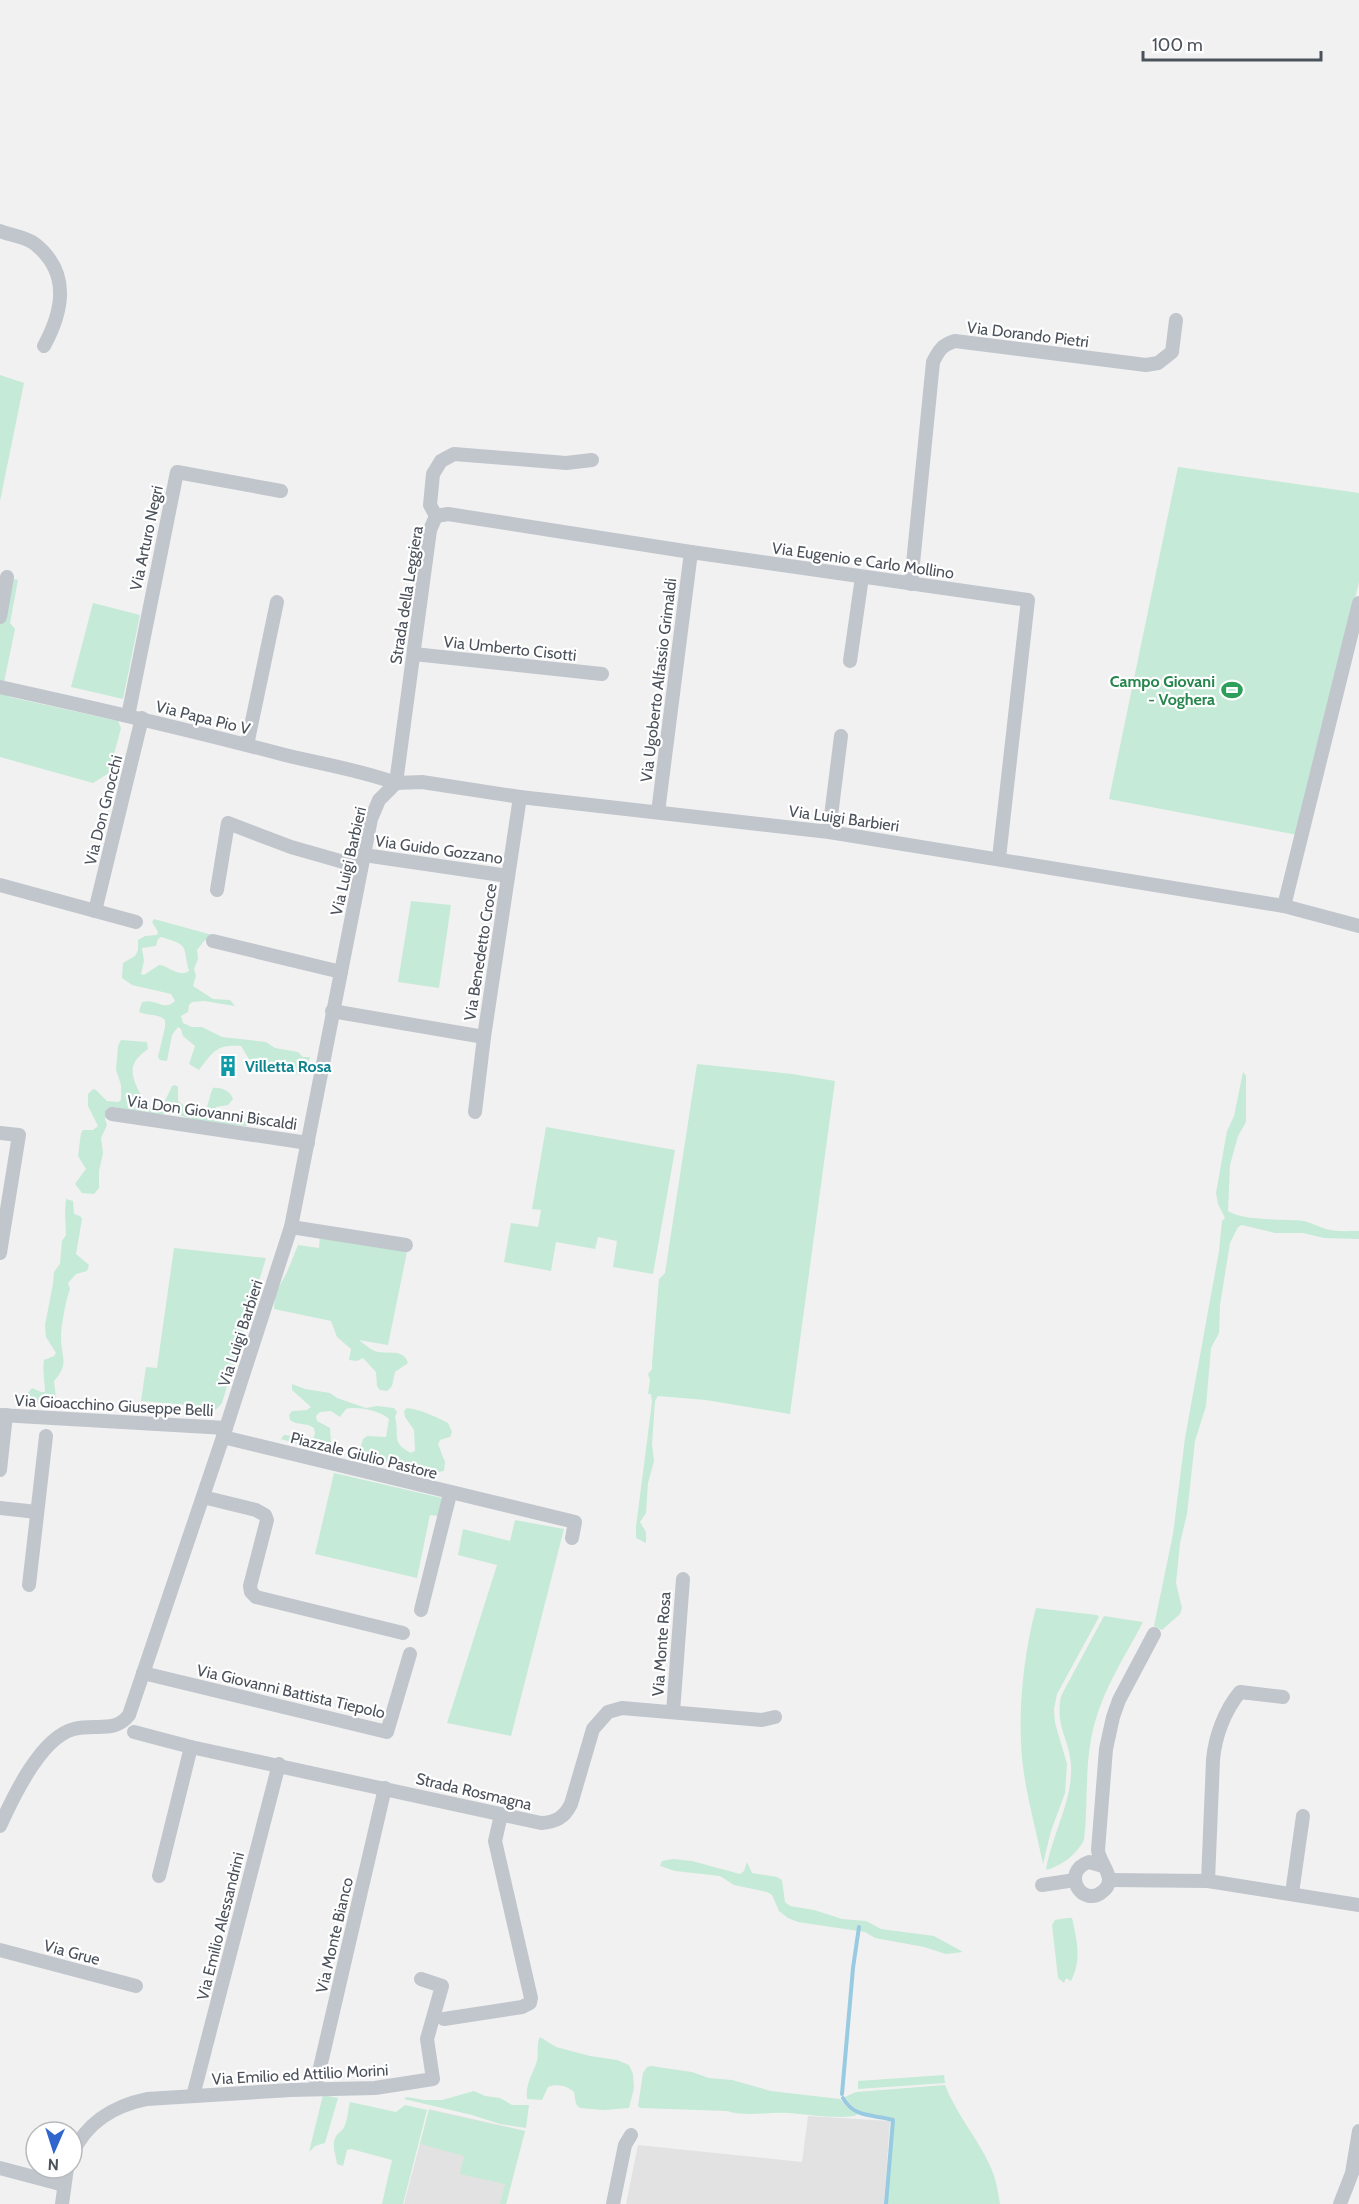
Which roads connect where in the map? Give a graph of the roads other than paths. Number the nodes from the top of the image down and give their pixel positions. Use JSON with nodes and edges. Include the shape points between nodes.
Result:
{"nodes":[{"id":1,"x":0,"y":231,"type":"edge"},
{"id":2,"x":1176,"y":320,"type":"dead end"},
{"id":3,"x":44,"y":346,"type":"dead end"},
{"id":4,"x":592,"y":460,"type":"dead end"},
{"id":5,"x":281,"y":491,"type":"dead end"},
{"id":6,"x":436,"y":516,"type":"junction"},
{"id":7,"x":691,"y":552,"type":"junction"},
{"id":8,"x":862,"y":577,"type":"junction"},
{"id":9,"x":7,"y":578,"type":"dead end"},
{"id":10,"x":911,"y":584,"type":"junction"},
{"id":11,"x":277,"y":602,"type":"dead end"},
{"id":12,"x":1359,"y":603,"type":"edge"},
{"id":13,"x":0,"y":617,"type":"edge"},
{"id":14,"x":414,"y":654,"type":"junction"},
{"id":15,"x":850,"y":661,"type":"dead end"},
{"id":16,"x":602,"y":674,"type":"dead end"},
{"id":17,"x":0,"y":687,"type":"edge"},
{"id":18,"x":128,"y":716,"type":"junction"},
{"id":19,"x":142,"y":718,"type":"junction"},
{"id":20,"x":841,"y":736,"type":"dead end"},
{"id":21,"x":247,"y":745,"type":"junction"},
{"id":22,"x":396,"y":783,"type":"junction"},
{"id":23,"x":520,"y":797,"type":"junction"},
{"id":24,"x":658,"y":812,"type":"junction"},
{"id":25,"x":829,"y":832,"type":"junction"},
{"id":26,"x":999,"y":858,"type":"junction"},
{"id":27,"x":363,"y":861,"type":"junction"},
{"id":28,"x":508,"y":876,"type":"junction"},
{"id":29,"x":0,"y":885,"type":"edge"},
{"id":30,"x":217,"y":890,"type":"dead end"},
{"id":31,"x":1284,"y":906,"type":"junction"},
{"id":32,"x":95,"y":910,"type":"junction"},
{"id":33,"x":136,"y":922,"type":"dead end"},
{"id":34,"x":1359,"y":926,"type":"edge"},
{"id":35,"x":213,"y":941,"type":"dead end"},
{"id":36,"x":341,"y":972,"type":"junction"},
{"id":37,"x":332,"y":1011,"type":"junction"},
{"id":38,"x":484,"y":1037,"type":"junction"},
{"id":39,"x":475,"y":1112,"type":"dead end"},
{"id":40,"x":112,"y":1114,"type":"dead end"},
{"id":41,"x":0,"y":1133,"type":"edge"},
{"id":42,"x":308,"y":1143,"type":"junction"},
{"id":43,"x":291,"y":1227,"type":"junction"},
{"id":44,"x":406,"y":1245,"type":"dead end"},
{"id":45,"x":0,"y":1253,"type":"edge"},
{"id":46,"x":3,"y":1415,"type":"edge"},
{"id":47,"x":225,"y":1432,"type":"junction"},
{"id":48,"x":46,"y":1436,"type":"dead end"},
{"id":49,"x":0,"y":1470,"type":"edge"},
{"id":50,"x":450,"y":1494,"type":"junction"},
{"id":51,"x":203,"y":1497,"type":"junction"},
{"id":52,"x":0,"y":1508,"type":"edge"},
{"id":53,"x":37,"y":1512,"type":"junction"},
{"id":54,"x":572,"y":1538,"type":"dead end"},
{"id":55,"x":683,"y":1579,"type":"dead end"},
{"id":56,"x":29,"y":1585,"type":"dead end"},
{"id":57,"x":421,"y":1610,"type":"dead end"},
{"id":58,"x":403,"y":1633,"type":"dead end"},
{"id":59,"x":1154,"y":1634,"type":"dead end"},
{"id":60,"x":410,"y":1654,"type":"dead end"},
{"id":61,"x":143,"y":1673,"type":"junction"},
{"id":62,"x":1283,"y":1697,"type":"dead end"},
{"id":63,"x":673,"y":1712,"type":"junction"},
{"id":64,"x":129,"y":1715,"type":"junction"},
{"id":65,"x":776,"y":1717,"type":"dead end"},
{"id":66,"x":111,"y":1727,"type":"junction"},
{"id":67,"x":134,"y":1732,"type":"junction"},
{"id":68,"x":190,"y":1747,"type":"junction"},
{"id":69,"x":279,"y":1764,"type":"junction"},
{"id":70,"x":386,"y":1788,"type":"junction"},
{"id":71,"x":501,"y":1815,"type":"junction"},
{"id":72,"x":1303,"y":1816,"type":"dead end"},
{"id":73,"x":0,"y":1824,"type":"edge"},
{"id":74,"x":1097,"y":1841,"type":"junction"},
{"id":75,"x":1084,"y":1864,"type":"junction"},
{"id":76,"x":1103,"y":1866,"type":"junction"},
{"id":77,"x":159,"y":1876,"type":"dead end"},
{"id":78,"x":1075,"y":1880,"type":"junction"},
{"id":79,"x":1109,"y":1880,"type":"junction"},
{"id":80,"x":1208,"y":1881,"type":"junction"},
{"id":81,"x":1042,"y":1885,"type":"dead end"},
{"id":82,"x":1292,"y":1893,"type":"junction"},
{"id":83,"x":1359,"y":1905,"type":"edge"},
{"id":84,"x":0,"y":1950,"type":"edge"},
{"id":85,"x":420,"y":1979,"type":"dead end"},
{"id":86,"x":136,"y":1986,"type":"dead end"},
{"id":87,"x":444,"y":2019,"type":"dead end"},
{"id":88,"x":315,"y":2090,"type":"junction"},
{"id":89,"x":193,"y":2096,"type":"junction"},
{"id":90,"x":1359,"y":2131,"type":"edge"},
{"id":91,"x":84,"y":2136,"type":"edge"},
{"id":92,"x":631,"y":2136,"type":"dead end"},
{"id":93,"x":0,"y":2168,"type":"edge"},
{"id":94,"x":65,"y":2180,"type":"edge"},
{"id":95,"x":64,"y":2185,"type":"junction"},
{"id":96,"x":62,"y":2204,"type":"edge"},
{"id":97,"x":613,"y":2204,"type":"edge"},
{"id":98,"x":1340,"y":2204,"type":"edge"}],
"edges":[{"from":1,"to":3,"type":"street","via":[[34,243],[53,264],[62,296],[56,324]]},
{"from":2,"to":10,"type":"street","name":"Via Dorando Pietri","via":[[1172,352],[1158,363],[1146,365],[955,341],[945,344],[933,362]]},
{"from":4,"to":6,"type":"street","name":"Strada della Leggiera","via":[[566,464],[454,454],[441,461],[433,474],[430,505]]},
{"from":5,"to":18,"type":"street","name":"Via Arturo Negri","via":[[177,472]]},
{"from":6,"to":7,"type":"street","name":"Via Eugenio e Carlo Mollino","via":[[448,514]]},
{"from":6,"to":14,"type":"street","name":"Strada della Leggiera","via":[[430,530]]},
{"from":7,"to":8,"type":"street","name":"Via Eugenio e Carlo Mollino"},
{"from":7,"to":24,"type":"street","name":"Via Ugoberto Alfassio Grimaldi"},
{"from":8,"to":10,"type":"street","name":"Via Eugenio e Carlo Mollino"},
{"from":8,"to":15,"type":"street"},
{"from":9,"to":13,"type":"street"},
{"from":10,"to":26,"type":"street","name":"Via Eugenio e Carlo Mollino","via":[[1028,600]]},
{"from":11,"to":21,"type":"street"},
{"from":12,"to":31,"type":"street"},
{"from":14,"to":16,"type":"street","name":"Via Umberto Cisotti"},
{"from":14,"to":22,"type":"street","name":"Strada della Leggiera"},
{"from":17,"to":18,"type":"street","name":"Via Papa Pio V"},
{"from":18,"to":19,"type":"street","name":"Via Papa Pio V"},
{"from":19,"to":21,"type":"street","name":"Via Papa Pio V"},
{"from":19,"to":32,"type":"street","name":"Via Don Gnocchi"},
{"from":20,"to":25,"type":"street"},
{"from":21,"to":22,"type":"street","name":"Via Papa Pio V"},
{"from":22,"to":23,"type":"street","name":"Via Luigi Barbieri","via":[[422,782]]},
{"from":22,"to":27,"type":"street","name":"Via Luigi Barbieri","via":[[379,800]]},
{"from":23,"to":24,"type":"street","name":"Via Luigi Barbieri"},
{"from":23,"to":28,"type":"street","name":"Via Benedetto Croce"},
{"from":24,"to":25,"type":"street","name":"Via Luigi Barbieri"},
{"from":25,"to":26,"type":"street","name":"Via Luigi Barbieri"},
{"from":26,"to":31,"type":"street","name":"Via Luigi Barbieri"},
{"from":27,"to":28,"type":"street","name":"Via Guido Gozzano"},
{"from":27,"to":30,"type":"street","via":[[291,847],[228,823]]},
{"from":27,"to":36,"type":"street","name":"Via Luigi Barbieri"},
{"from":28,"to":38,"type":"street","name":"Via Benedetto Croce"},
{"from":29,"to":32,"type":"street"},
{"from":31,"to":34,"type":"street","name":"Via Luigi Barbieri"},
{"from":32,"to":33,"type":"street"},
{"from":35,"to":36,"type":"street"},
{"from":36,"to":37,"type":"street","name":"Via Luigi Barbieri"},
{"from":37,"to":38,"type":"street"},
{"from":37,"to":42,"type":"street","name":"Via Luigi Barbieri"},
{"from":38,"to":39,"type":"street","name":"Via Benedetto Croce"},
{"from":40,"to":42,"type":"street","name":"Via Don Giovanni Biscaldi"},
{"from":41,"to":45,"type":"street","via":[[19,1135]]},
{"from":42,"to":43,"type":"street","name":"Via Luigi Barbieri"},
{"from":43,"to":44,"type":"street"},
{"from":43,"to":47,"type":"street","name":"Via Luigi Barbieri"},
{"from":46,"to":47,"type":"street","name":"Via Gioacchino Giuseppe Belli"},
{"from":46,"to":49,"type":"street"},
{"from":47,"to":50,"type":"street","name":"Piazzale Giulio Pastore"},
{"from":47,"to":51,"type":"street","name":"Via Luigi Barbieri"},
{"from":48,"to":53,"type":"street"},
{"from":50,"to":54,"type":"street","via":[[575,1522]]},
{"from":50,"to":57,"type":"street","name":"Piazzale Giulio Pastore"},
{"from":51,"to":58,"type":"street","via":[[265,1515],[250,1586],[256,1597]]},
{"from":51,"to":61,"type":"street","name":"Via Luigi Barbieri"},
{"from":52,"to":53,"type":"street"},
{"from":53,"to":56,"type":"street"},
{"from":55,"to":63,"type":"street","name":"Via Monte Rosa"},
{"from":59,"to":74,"type":"street","via":[[1113,1718]]},
{"from":60,"to":61,"type":"street","name":"Via Giovanni Battista Tiepolo","via":[[387,1732]]},
{"from":61,"to":64,"type":"street","name":"Via Luigi Barbieri"},
{"from":62,"to":80,"type":"street","via":[[1240,1692],[1215,1740]]},
{"from":63,"to":65,"type":"street","name":"Strada Rosmagna","via":[[762,1720]]},
{"from":63,"to":71,"type":"street","name":"Strada Rosmagna","via":[[622,1708],[608,1712],[593,1729],[571,1804],[560,1819],[541,1823]]},
{"from":64,"to":66,"type":"street","via":[[122,1724]]},
{"from":64,"to":67,"type":"street"},
{"from":66,"to":67,"type":"street","name":"Strada Rosmagna"},
{"from":66,"to":73,"type":"street","via":[[72,1729],[51,1742]]},
{"from":67,"to":68,"type":"street","name":"Strada Rosmagna"},
{"from":68,"to":69,"type":"street","name":"Strada Rosmagna"},
{"from":68,"to":77,"type":"street"},
{"from":69,"to":70,"type":"street","name":"Strada Rosmagna"},
{"from":69,"to":89,"type":"street","name":"Via Emilio Alessandrini"},
{"from":70,"to":71,"type":"street","name":"Strada Rosmagna"},
{"from":70,"to":88,"type":"street","name":"Via Monte Bianco"},
{"from":71,"to":87,"type":"street","via":[[495,1841],[530,2003]]},
{"from":72,"to":82,"type":"street"},
{"from":74,"to":75,"type":"street"},
{"from":74,"to":76,"type":"street"},
{"from":75,"to":76,"type":"street"},
{"from":75,"to":78,"type":"street"},
{"from":76,"to":79,"type":"street"},
{"from":78,"to":79,"type":"street","via":[[1081,1892],[1091,1896],[1105,1890]]},
{"from":78,"to":81,"type":"street"},
{"from":79,"to":80,"type":"street"},
{"from":80,"to":82,"type":"street"},
{"from":82,"to":83,"type":"street"},
{"from":84,"to":86,"type":"street","name":"Via Grue"},
{"from":85,"to":88,"type":"street","name":"Via Emilio ed Attilio Morini","via":[[442,1986],[427,2038],[433,2079],[375,2088]]},
{"from":88,"to":89,"type":"street","name":"Via Emilio ed Attilio Morini"},
{"from":89,"to":91,"type":"street","name":"Via Emilio ed Attilio Morini","via":[[129,2103],[114,2109]]},
{"from":90,"to":98,"type":"street","via":[[1352,2173]]},
{"from":92,"to":97,"type":"street","via":[[625,2145]]},
{"from":93,"to":95,"type":"street"},
{"from":94,"to":95,"type":"street"},
{"from":95,"to":96,"type":"street"}]}
